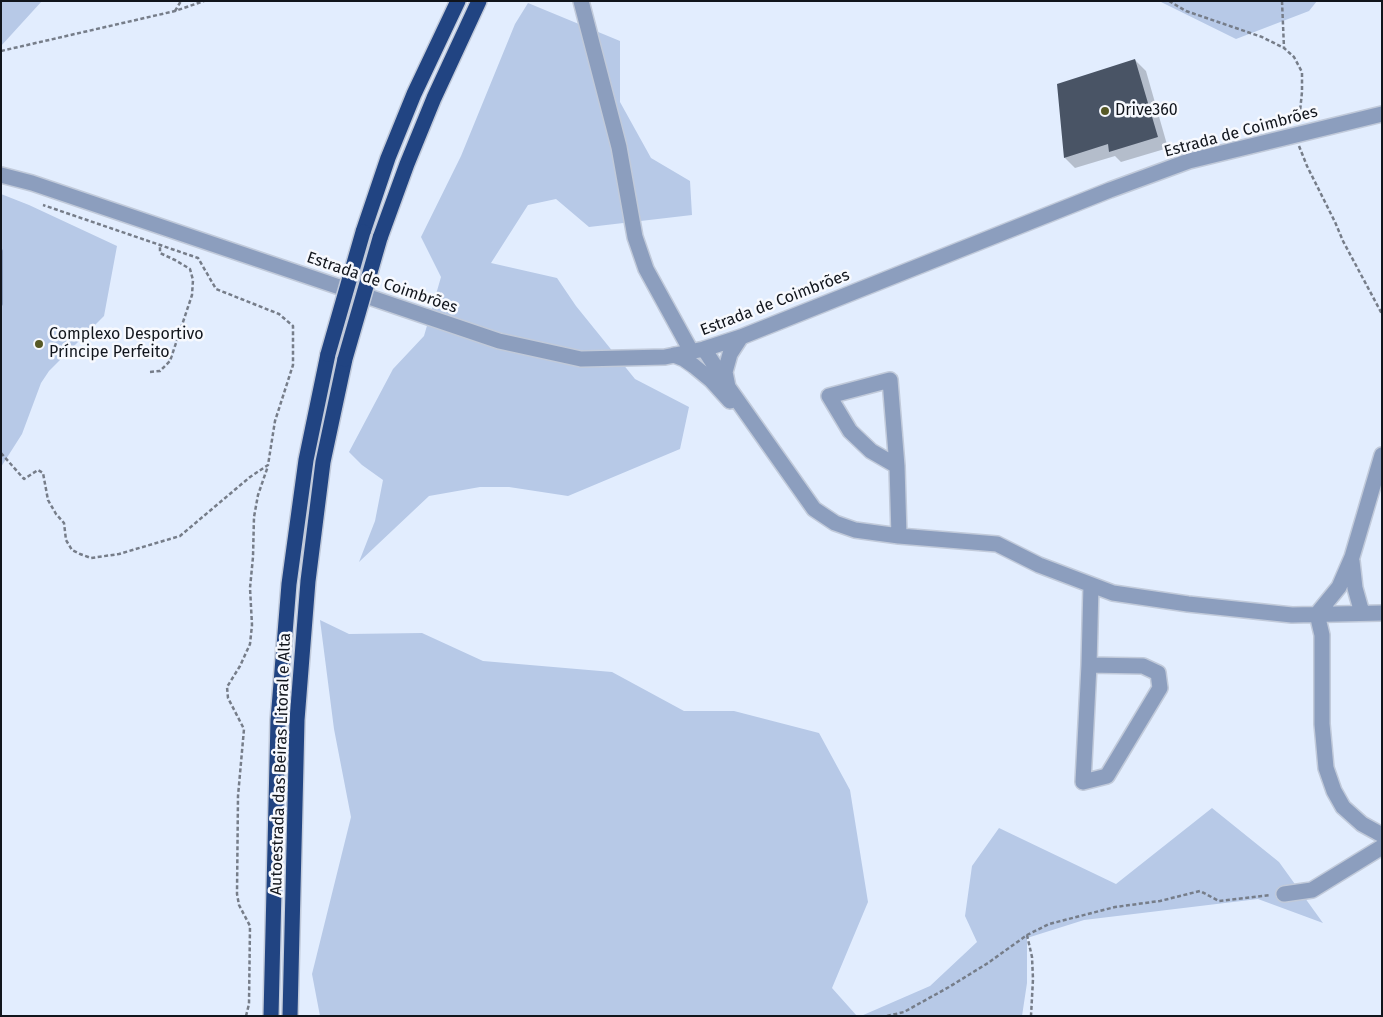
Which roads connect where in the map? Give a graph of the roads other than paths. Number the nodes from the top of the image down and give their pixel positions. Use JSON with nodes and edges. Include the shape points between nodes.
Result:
{"nodes":[{"id":1,"x":458,"y":1,"type":"edge"},
{"id":2,"x":479,"y":1,"type":"edge"},
{"id":3,"x":582,"y":1,"type":"edge"},
{"id":4,"x":1382,"y":114,"type":"edge"},
{"id":5,"x":5,"y":176,"type":"edge"},
{"id":6,"x":741,"y":337,"type":"junction"},
{"id":7,"x":698,"y":350,"type":"junction"},
{"id":8,"x":674,"y":355,"type":"junction"},
{"id":9,"x":728,"y":386,"type":"junction"},
{"id":10,"x":762,"y":436,"type":"junction"},
{"id":11,"x":1382,"y":455,"type":"edge"},
{"id":12,"x":897,"y":466,"type":"junction"},
{"id":13,"x":899,"y":536,"type":"junction"},
{"id":14,"x":1352,"y":557,"type":"junction"},
{"id":15,"x":1091,"y":585,"type":"junction"},
{"id":16,"x":1362,"y":613,"type":"junction"},
{"id":17,"x":1382,"y":613,"type":"edge"},
{"id":18,"x":1317,"y":614,"type":"junction"},
{"id":19,"x":1089,"y":665,"type":"junction"},
{"id":20,"x":1382,"y":835,"type":"edge"},
{"id":21,"x":1382,"y":847,"type":"edge"},
{"id":22,"x":1284,"y":894,"type":"road end"},
{"id":23,"x":272,"y":1016,"type":"edge"},
{"id":24,"x":290,"y":1016,"type":"edge"}],
"edges":[{"from":1,"to":23,"type":"highway","name":"Autoestrada das Beiras Litoral e Alta","bridge":true,"via":[[414,94],[363,232],[328,354],[306,460],[289,584],[278,720]]},
{"from":2,"to":24,"type":"highway","name":"Autoestrada das Beiras Litoral e Alta","bridge":true,"via":[[434,98],[380,238],[345,359],[323,462],[307,591],[297,720]]},
{"from":3,"to":7,"type":"street","via":[[619,147],[635,237],[646,269]]},
{"from":4,"to":6,"type":"street","name":"Estrada de Coimbrões","via":[[1189,161]]},
{"from":5,"to":8,"type":"street","name":"Estrada de Coimbrões","via":[[499,341],[581,359]]},
{"from":6,"to":7,"type":"street","name":"Estrada de Coimbrões"},
{"from":6,"to":9,"type":"street","via":[[730,354],[725,372]]},
{"from":7,"to":8,"type":"street","name":"Estrada de Coimbrões"},
{"from":7,"to":9,"type":"street"},
{"from":8,"to":10,"type":"street","via":[[684,358],[710,380]]},
{"from":9,"to":10,"type":"street"},
{"from":10,"to":13,"type":"street","via":[[814,508],[848,528]]},
{"from":11,"to":14,"type":"street"},
{"from":12,"to":12,"type":"street","via":[[890,380],[829,396],[850,431],[871,451]]},
{"from":12,"to":13,"type":"street"},
{"from":13,"to":15,"type":"street","via":[[997,544]]},
{"from":14,"to":16,"type":"street","via":[[1354,588]]},
{"from":14,"to":18,"type":"street","via":[[1339,587]]},
{"from":15,"to":18,"type":"street","via":[[1112,593],[1188,604],[1292,615]]},
{"from":15,"to":19,"type":"street"},
{"from":16,"to":17,"type":"street"},
{"from":16,"to":18,"type":"street"},
{"from":18,"to":20,"type":"street","via":[[1322,636],[1322,724],[1326,768],[1343,808]]},
{"from":19,"to":19,"type":"street","via":[[1143,666],[1158,673],[1160,688],[1107,776],[1083,782]]},
{"from":21,"to":22,"type":"street","via":[[1312,890]]}]}
